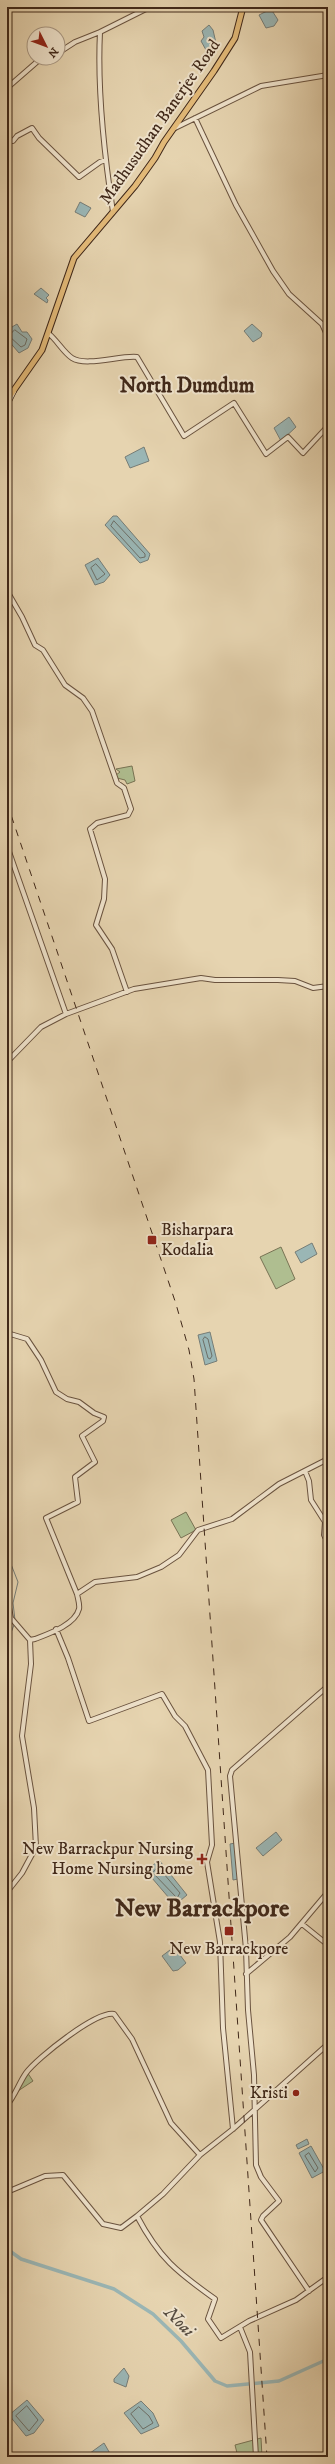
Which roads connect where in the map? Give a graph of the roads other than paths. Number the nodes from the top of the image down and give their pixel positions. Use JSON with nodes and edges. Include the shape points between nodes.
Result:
{"nodes":[{"id":1,"x":150,"y":7,"type":"edge"},
{"id":2,"x":243,"y":7,"type":"edge"},
{"id":3,"x":100,"y":32,"type":"junction"},
{"id":4,"x":66,"y":48,"type":"edge"},
{"id":5,"x":32,"y":66,"type":"edge"},
{"id":6,"x":328,"y":75,"type":"edge"},
{"id":7,"x":7,"y":88,"type":"edge"},
{"id":8,"x":195,"y":118,"type":"junction"},
{"id":9,"x":175,"y":128,"type":"junction"},
{"id":10,"x":7,"y":139,"type":"edge"},
{"id":11,"x":106,"y":160,"type":"junction"},
{"id":12,"x":113,"y":212,"type":"junction"},
{"id":13,"x":48,"y":334,"type":"junction"},
{"id":14,"x":328,"y":337,"type":"edge"},
{"id":15,"x":11,"y":394,"type":"edge"},
{"id":16,"x":7,"y":400,"type":"edge"},
{"id":17,"x":7,"y":405,"type":"edge"},
{"id":18,"x":328,"y":426,"type":"edge"},
{"id":19,"x":7,"y":591,"type":"edge"},
{"id":20,"x":7,"y":846,"type":"edge"},
{"id":21,"x":328,"y":986,"type":"edge"},
{"id":22,"x":127,"y":992,"type":"junction"},
{"id":23,"x":66,"y":1014,"type":"junction"},
{"id":24,"x":7,"y":1062,"type":"edge"},
{"id":25,"x":7,"y":1333,"type":"edge"},
{"id":26,"x":328,"y":1459,"type":"edge"},
{"id":27,"x":305,"y":1471,"type":"junction"},
{"id":28,"x":328,"y":1544,"type":"edge"},
{"id":29,"x":77,"y":1594,"type":"junction"},
{"id":30,"x":7,"y":1597,"type":"edge"},
{"id":31,"x":56,"y":1629,"type":"junction"},
{"id":32,"x":30,"y":1640,"type":"junction"},
{"id":33,"x":328,"y":1686,"type":"edge"},
{"id":34,"x":7,"y":1892,"type":"edge"},
{"id":35,"x":328,"y":1892,"type":"edge"},
{"id":36,"x":302,"y":1924,"type":"junction"},
{"id":37,"x":328,"y":1945,"type":"edge"},
{"id":38,"x":246,"y":1974,"type":"junction"},
{"id":39,"x":328,"y":2044,"type":"edge"},
{"id":40,"x":7,"y":2105,"type":"edge"},
{"id":41,"x":256,"y":2108,"type":"junction"},
{"id":42,"x":233,"y":2129,"type":"junction"},
{"id":43,"x":200,"y":2155,"type":"junction"},
{"id":44,"x":7,"y":2192,"type":"edge"},
{"id":45,"x":138,"y":2216,"type":"junction"},
{"id":46,"x":328,"y":2277,"type":"edge"},
{"id":47,"x":309,"y":2292,"type":"junction"},
{"id":48,"x":240,"y":2327,"type":"junction"},
{"id":49,"x":256,"y":2457,"type":"edge"}],
"edges":[{"from":1,"to":3,"type":"street"},
{"from":2,"to":9,"type":"main road","name":"Madhusudhan Banerjee Road","via":[[235,38]]},
{"from":3,"to":4,"type":"street"},
{"from":3,"to":11,"type":"street"},
{"from":5,"to":7,"type":"street"},
{"from":6,"to":8,"type":"street","via":[[261,86]]},
{"from":8,"to":9,"type":"street"},
{"from":8,"to":14,"type":"street","via":[[236,204],[273,271],[289,294],[322,324]]},
{"from":9,"to":12,"type":"main road","name":"Madhusudhan Banerjee Road","via":[[135,186]]},
{"from":10,"to":11,"type":"street","via":[[13,141],[32,128],[79,177]]},
{"from":11,"to":12,"type":"street"},
{"from":12,"to":13,"type":"main road","name":"Madhusudhan Banerjee Road","via":[[72,262]]},
{"from":13,"to":15,"type":"main road","name":"Madhusudhan Banerjee Road","via":[[39,356]]},
{"from":13,"to":18,"type":"street","via":[[76,360],[137,357],[184,436],[234,403],[266,454],[288,437],[303,453]]},
{"from":15,"to":16,"type":"main road","name":"Madhusudhan Banerjee Road"},
{"from":15,"to":17,"type":"main road","via":[[13,396]]},
{"from":19,"to":22,"type":"street","via":[[34,645],[43,650],[67,687],[83,698],[92,711],[117,783],[124,788],[131,809],[128,815],[97,823],[90,829],[105,879],[104,899],[96,925],[112,949]]},
{"from":20,"to":23,"type":"street"},
{"from":21,"to":22,"type":"street","via":[[313,988],[295,981],[201,978],[165,982]]},
{"from":22,"to":23,"type":"street"},
{"from":23,"to":24,"type":"street","via":[[39,1029]]},
{"from":25,"to":29,"type":"street","via":[[27,1340],[42,1360],[56,1392],[67,1399],[79,1402],[104,1418],[82,1436],[95,1462],[75,1477],[78,1502],[46,1518]]},
{"from":26,"to":27,"type":"street"},
{"from":27,"to":28,"type":"street","via":[[311,1500],[325,1522],[324,1535]]},
{"from":27,"to":29,"type":"street","via":[[279,1484],[232,1519],[198,1530],[179,1555],[161,1567],[137,1577],[95,1582]]},
{"from":29,"to":31,"type":"street","via":[[80,1607],[78,1613]]},
{"from":30,"to":32,"type":"street","via":[[11,1618]]},
{"from":31,"to":32,"type":"street"},
{"from":31,"to":42,"type":"street","via":[[89,1721],[162,1694],[175,1716],[185,1726],[208,1770],[212,1845],[207,1862],[220,1942],[223,2028]]},
{"from":32,"to":34,"type":"street","via":[[31,1664],[22,1736],[33,1806],[36,1847],[22,1873]]},
{"from":33,"to":38,"type":"street","via":[[230,1773],[242,1893]]},
{"from":35,"to":36,"type":"street"},
{"from":36,"to":37,"type":"street"},
{"from":36,"to":38,"type":"street","via":[[277,1950]]},
{"from":38,"to":41,"type":"street"},
{"from":39,"to":41,"type":"street"},
{"from":40,"to":43,"type":"street","via":[[27,2072],[41,2058],[74,2031],[106,2014],[114,2014],[132,2039],[171,2123]]},
{"from":41,"to":42,"type":"street"},
{"from":41,"to":47,"type":"street","via":[[256,2165],[261,2177],[279,2202],[261,2220]]},
{"from":42,"to":43,"type":"street"},
{"from":43,"to":45,"type":"street"},
{"from":44,"to":45,"type":"street","via":[[45,2176],[63,2175],[103,2224],[121,2228]]},
{"from":45,"to":48,"type":"street","via":[[159,2253],[187,2279],[215,2299],[208,2319],[218,2336],[222,2338]]},
{"from":46,"to":47,"type":"street"},
{"from":47,"to":48,"type":"street"},
{"from":48,"to":49,"type":"street","via":[[250,2352]]}]}
